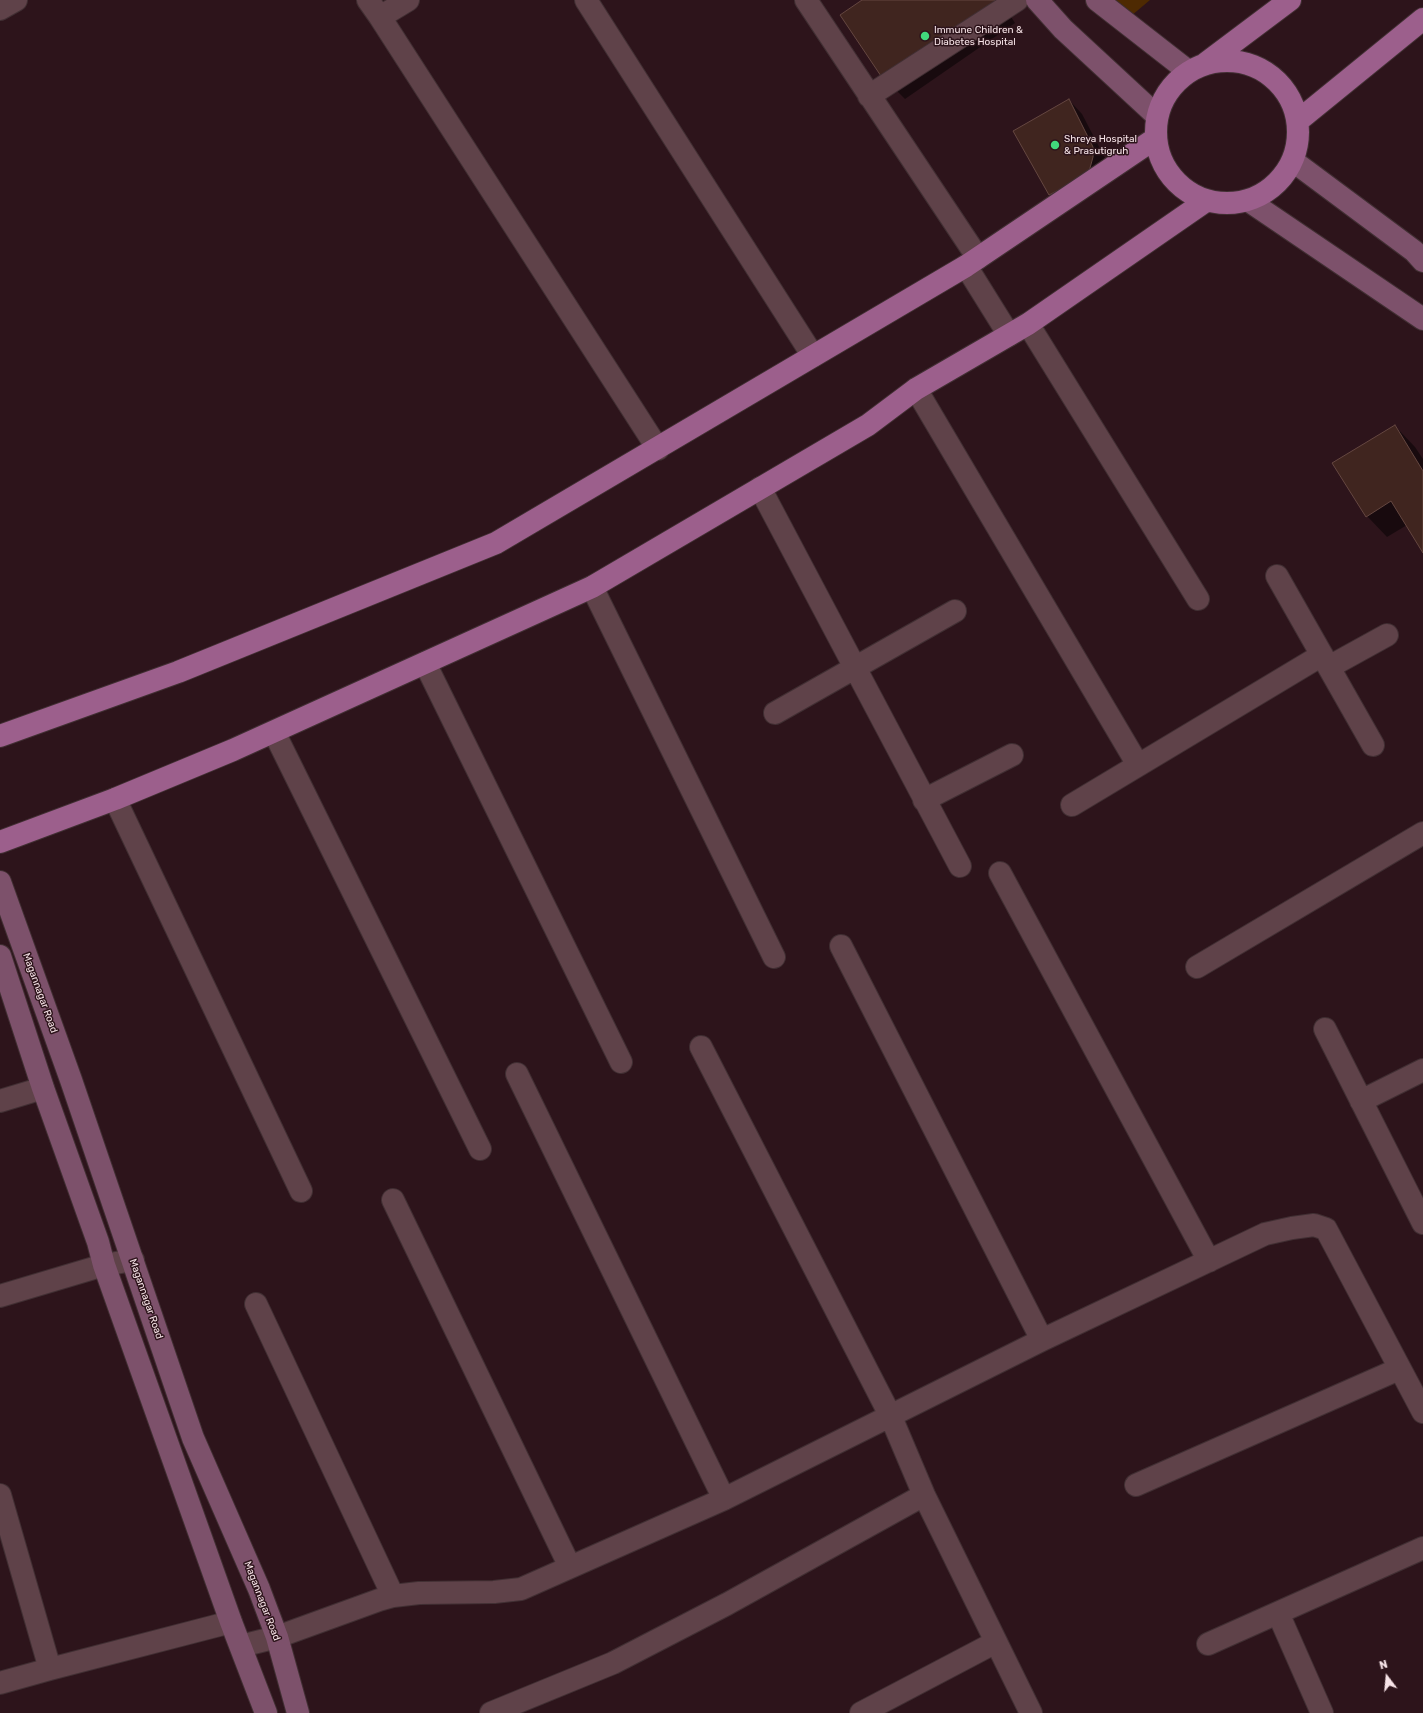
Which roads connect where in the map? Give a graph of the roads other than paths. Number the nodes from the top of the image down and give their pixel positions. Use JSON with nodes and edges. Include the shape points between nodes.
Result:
{"nodes":[{"id":1,"x":16,"y":0,"type":"edge"},
{"id":2,"x":408,"y":0,"type":"edge"},
{"id":3,"x":586,"y":0,"type":"edge"},
{"id":4,"x":806,"y":0,"type":"edge"},
{"id":5,"x":1017,"y":0,"type":"edge"},
{"id":6,"x":1037,"y":0,"type":"edge"},
{"id":7,"x":1097,"y":0,"type":"edge"},
{"id":8,"x":1290,"y":0,"type":"edge"},
{"id":9,"x":374,"y":8,"type":"edge"},
{"id":10,"x":0,"y":9,"type":"edge"},
{"id":11,"x":1423,"y":19,"type":"edge"},
{"id":12,"x":1197,"y":67,"type":"junction"},
{"id":13,"x":869,"y":96,"type":"junction"},
{"id":14,"x":1156,"y":115,"type":"junction"},
{"id":15,"x":1299,"y":120,"type":"junction"},
{"id":16,"x":1156,"y":138,"type":"junction"},
{"id":17,"x":1293,"y":161,"type":"junction"},
{"id":18,"x":1206,"y":201,"type":"junction"},
{"id":19,"x":1249,"y":201,"type":"junction"},
{"id":20,"x":1420,"y":253,"type":"edge"},
{"id":21,"x":972,"y":262,"type":"junction"},
{"id":22,"x":1423,"y":319,"type":"edge"},
{"id":23,"x":1028,"y":324,"type":"junction"},
{"id":24,"x":1009,"y":335,"type":"junction"},
{"id":25,"x":813,"y":356,"type":"junction"},
{"id":26,"x":916,"y":389,"type":"junction"},
{"id":27,"x":658,"y":449,"type":"junction"},
{"id":28,"x":760,"y":488,"type":"junction"},
{"id":29,"x":1277,"y":576,"type":"dead end"},
{"id":30,"x":592,"y":587,"type":"junction"},
{"id":31,"x":1198,"y":599,"type":"dead end"},
{"id":32,"x":955,"y":611,"type":"dead end"},
{"id":33,"x":1387,"y":635,"type":"dead end"},
{"id":34,"x":1325,"y":661,"type":"junction"},
{"id":35,"x":425,"y":663,"type":"junction"},
{"id":36,"x":855,"y":668,"type":"junction"},
{"id":37,"x":775,"y":713,"type":"dead end"},
{"id":38,"x":274,"y":732,"type":"junction"},
{"id":39,"x":0,"y":736,"type":"edge"},
{"id":40,"x":1373,"y":745,"type":"dead end"},
{"id":41,"x":1012,"y":755,"type":"dead end"},
{"id":42,"x":1138,"y":765,"type":"junction"},
{"id":43,"x":114,"y":799,"type":"junction"},
{"id":44,"x":924,"y":800,"type":"junction"},
{"id":45,"x":1072,"y":805,"type":"dead end"},
{"id":46,"x":1423,"y":833,"type":"edge"},
{"id":47,"x":0,"y":842,"type":"edge"},
{"id":48,"x":960,"y":866,"type":"dead end"},
{"id":49,"x":1000,"y":873,"type":"dead end"},
{"id":50,"x":0,"y":882,"type":"edge"},
{"id":51,"x":841,"y":946,"type":"dead end"},
{"id":52,"x":0,"y":956,"type":"edge"},
{"id":53,"x":774,"y":957,"type":"dead end"},
{"id":54,"x":1197,"y":967,"type":"dead end"},
{"id":55,"x":1325,"y":1030,"type":"dead end"},
{"id":56,"x":701,"y":1047,"type":"dead end"},
{"id":57,"x":621,"y":1062,"type":"dead end"},
{"id":58,"x":1423,"y":1070,"type":"edge"},
{"id":59,"x":517,"y":1074,"type":"dead end"},
{"id":60,"x":43,"y":1088,"type":"junction"},
{"id":61,"x":0,"y":1101,"type":"edge"},
{"id":62,"x":1361,"y":1101,"type":"junction"},
{"id":63,"x":480,"y":1149,"type":"dead end"},
{"id":64,"x":301,"y":1191,"type":"dead end"},
{"id":65,"x":393,"y":1200,"type":"dead end"},
{"id":66,"x":1423,"y":1223,"type":"edge"},
{"id":67,"x":133,"y":1260,"type":"junction"},
{"id":68,"x":1209,"y":1261,"type":"junction"},
{"id":69,"x":104,"y":1265,"type":"junction"},
{"id":70,"x":0,"y":1296,"type":"edge"},
{"id":71,"x":256,"y":1304,"type":"dead end"},
{"id":72,"x":1042,"y":1340,"type":"junction"},
{"id":73,"x":1399,"y":1369,"type":"junction"},
{"id":74,"x":1423,"y":1412,"type":"edge"},
{"id":75,"x":891,"y":1417,"type":"junction"},
{"id":76,"x":1136,"y":1485,"type":"dead end"},
{"id":77,"x":924,"y":1494,"type":"junction"},
{"id":78,"x":0,"y":1495,"type":"edge"},
{"id":79,"x":724,"y":1499,"type":"junction"},
{"id":80,"x":1423,"y":1548,"type":"edge"},
{"id":81,"x":570,"y":1567,"type":"junction"},
{"id":82,"x":393,"y":1596,"type":"junction"},
{"id":83,"x":1278,"y":1613,"type":"junction"},
{"id":84,"x":231,"y":1622,"type":"junction"},
{"id":85,"x":277,"y":1638,"type":"junction"},
{"id":86,"x":996,"y":1642,"type":"junction"},
{"id":87,"x":1208,"y":1644,"type":"dead end"},
{"id":88,"x":241,"y":1646,"type":"junction"},
{"id":89,"x":50,"y":1668,"type":"junction"},
{"id":90,"x":0,"y":1683,"type":"edge"},
{"id":91,"x":266,"y":1713,"type":"edge"},
{"id":92,"x":298,"y":1713,"type":"edge"},
{"id":93,"x":491,"y":1713,"type":"edge"},
{"id":94,"x":861,"y":1713,"type":"edge"},
{"id":95,"x":1031,"y":1713,"type":"edge"},
{"id":96,"x":1322,"y":1713,"type":"edge"}],
"edges":[{"from":1,"to":10,"type":"street"},
{"from":2,"to":9,"type":"street"},
{"from":3,"to":25,"type":"street"},
{"from":4,"to":13,"type":"street"},
{"from":5,"to":13,"type":"street"},
{"from":6,"to":14,"type":"street","via":[[1064,29]]},
{"from":7,"to":12,"type":"street"},
{"from":8,"to":12,"type":"main road"},
{"from":9,"to":27,"type":"street"},
{"from":11,"to":15,"type":"main road"},
{"from":12,"to":14,"type":"main road","via":[[1168,90]]},
{"from":12,"to":15,"type":"main road","via":[[1237,60],[1266,70],[1288,92]]},
{"from":13,"to":21,"type":"street"},
{"from":14,"to":16,"type":"main road"},
{"from":15,"to":17,"type":"main road","via":[[1299,142]]},
{"from":16,"to":18,"type":"main road","via":[[1164,168],[1182,189]]},
{"from":16,"to":21,"type":"main road"},
{"from":17,"to":19,"type":"main road","via":[[1275,185]]},
{"from":17,"to":20,"type":"street"},
{"from":18,"to":19,"type":"main road","via":[[1227,204]]},
{"from":18,"to":23,"type":"main road"},
{"from":19,"to":22,"type":"street"},
{"from":21,"to":24,"type":"street"},
{"from":21,"to":25,"type":"main road"},
{"from":23,"to":24,"type":"main road"},
{"from":23,"to":31,"type":"street"},
{"from":24,"to":26,"type":"main road"},
{"from":25,"to":27,"type":"main road"},
{"from":26,"to":28,"type":"main road","via":[[868,425]]},
{"from":26,"to":42,"type":"street"},
{"from":27,"to":39,"type":"main road","via":[[496,543],[178,672]]},
{"from":28,"to":30,"type":"main road"},
{"from":28,"to":36,"type":"street"},
{"from":29,"to":34,"type":"street"},
{"from":30,"to":35,"type":"main road"},
{"from":30,"to":53,"type":"street"},
{"from":32,"to":36,"type":"street"},
{"from":33,"to":34,"type":"street"},
{"from":34,"to":40,"type":"street"},
{"from":34,"to":42,"type":"street"},
{"from":35,"to":38,"type":"main road"},
{"from":35,"to":57,"type":"street"},
{"from":36,"to":37,"type":"street"},
{"from":36,"to":44,"type":"street"},
{"from":38,"to":43,"type":"main road"},
{"from":38,"to":63,"type":"street"},
{"from":41,"to":44,"type":"street"},
{"from":42,"to":45,"type":"street"},
{"from":43,"to":47,"type":"main road"},
{"from":43,"to":64,"type":"street"},
{"from":44,"to":48,"type":"street"},
{"from":46,"to":54,"type":"street"},
{"from":49,"to":68,"type":"street"},
{"from":50,"to":67,"type":"street","name":"Magannagar Road"},
{"from":51,"to":72,"type":"street"},
{"from":52,"to":60,"type":"street"},
{"from":55,"to":62,"type":"street"},
{"from":56,"to":75,"type":"street"},
{"from":58,"to":62,"type":"street"},
{"from":59,"to":79,"type":"street"},
{"from":60,"to":61,"type":"street"},
{"from":60,"to":69,"type":"street"},
{"from":62,"to":66,"type":"street"},
{"from":65,"to":81,"type":"street"},
{"from":67,"to":69,"type":"street"},
{"from":67,"to":85,"type":"street","name":"Magannagar Road","via":[[193,1438],[259,1589]]},
{"from":68,"to":72,"type":"street"},
{"from":68,"to":73,"type":"street","via":[[1265,1234],[1314,1225],[1326,1229]]},
{"from":69,"to":70,"type":"street"},
{"from":69,"to":84,"type":"street"},
{"from":71,"to":82,"type":"street"},
{"from":72,"to":75,"type":"street"},
{"from":73,"to":74,"type":"street"},
{"from":73,"to":76,"type":"street"},
{"from":75,"to":77,"type":"street"},
{"from":75,"to":79,"type":"street"},
{"from":77,"to":86,"type":"street"},
{"from":77,"to":93,"type":"street","via":[[728,1604],[613,1663]]},
{"from":78,"to":89,"type":"street"},
{"from":79,"to":81,"type":"street"},
{"from":80,"to":83,"type":"street"},
{"from":81,"to":82,"type":"street","via":[[521,1589]]},
{"from":82,"to":85,"type":"street"},
{"from":83,"to":87,"type":"street"},
{"from":83,"to":96,"type":"street"},
{"from":84,"to":88,"type":"street"},
{"from":84,"to":89,"type":"street"},
{"from":85,"to":88,"type":"street"},
{"from":85,"to":92,"type":"street","name":"Magannagar Road"},
{"from":86,"to":94,"type":"street"},
{"from":86,"to":95,"type":"street"},
{"from":88,"to":91,"type":"street"},
{"from":89,"to":90,"type":"street"}]}
